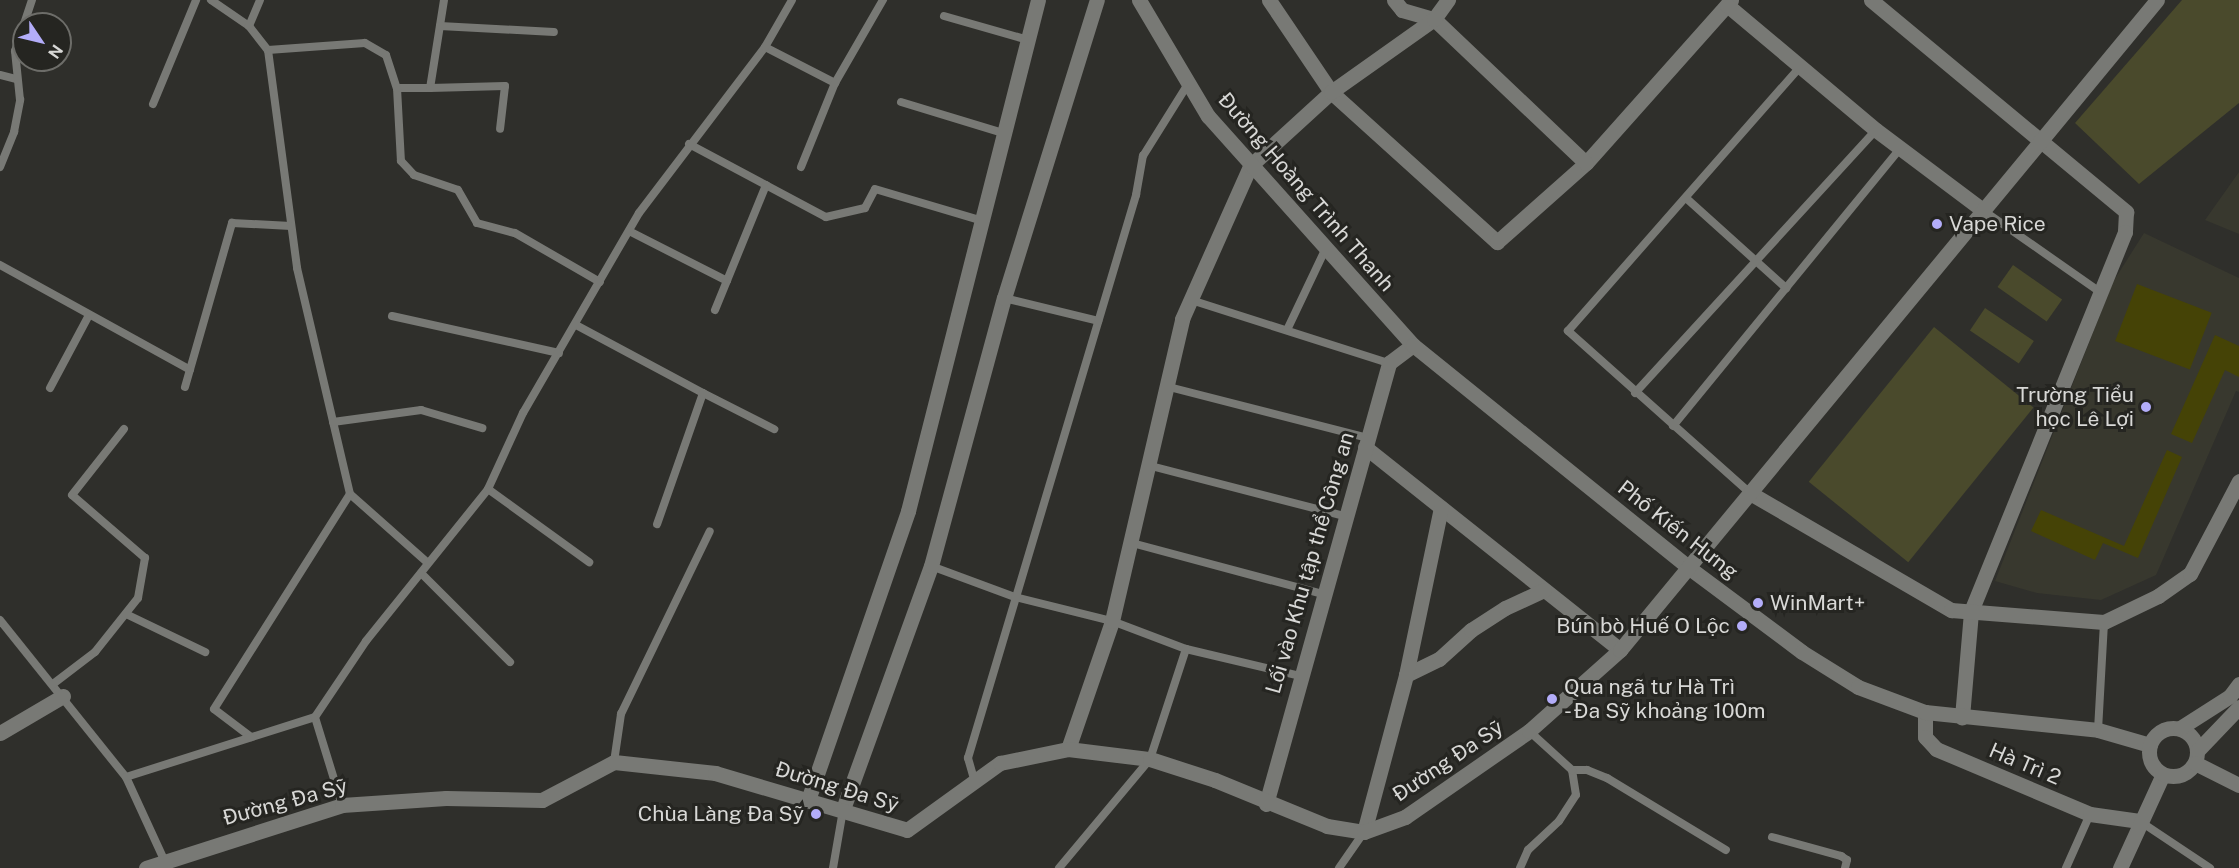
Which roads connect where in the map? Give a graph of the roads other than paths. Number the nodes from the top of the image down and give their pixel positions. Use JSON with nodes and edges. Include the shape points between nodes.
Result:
{"nodes":[{"id":1,"x":32,"y":0,"type":"edge"},
{"id":2,"x":196,"y":0,"type":"edge"},
{"id":3,"x":211,"y":0,"type":"edge"},
{"id":4,"x":260,"y":0,"type":"edge"},
{"id":5,"x":444,"y":0,"type":"edge"},
{"id":6,"x":792,"y":0,"type":"edge"},
{"id":7,"x":883,"y":0,"type":"edge"},
{"id":8,"x":1038,"y":0,"type":"edge"},
{"id":9,"x":1096,"y":0,"type":"edge"},
{"id":10,"x":1139,"y":0,"type":"edge"},
{"id":11,"x":1269,"y":0,"type":"edge"},
{"id":12,"x":1394,"y":0,"type":"edge"},
{"id":13,"x":1448,"y":0,"type":"edge"},
{"id":14,"x":1871,"y":0,"type":"edge"},
{"id":15,"x":2157,"y":0,"type":"edge"},
{"id":16,"x":1728,"y":2,"type":"edge"},
{"id":17,"x":944,"y":16,"type":"dead end"},
{"id":18,"x":1434,"y":19,"type":"junction"},
{"id":19,"x":249,"y":26,"type":"junction"},
{"id":20,"x":440,"y":26,"type":"junction"},
{"id":21,"x":554,"y":32,"type":"dead end"},
{"id":22,"x":1028,"y":40,"type":"junction"},
{"id":23,"x":765,"y":47,"type":"junction"},
{"id":24,"x":268,"y":51,"type":"junction"},
{"id":25,"x":1801,"y":66,"type":"junction"},
{"id":26,"x":0,"y":75,"type":"edge"},
{"id":27,"x":16,"y":79,"type":"junction"},
{"id":28,"x":835,"y":83,"type":"junction"},
{"id":29,"x":1188,"y":84,"type":"junction"},
{"id":30,"x":397,"y":88,"type":"junction"},
{"id":31,"x":430,"y":88,"type":"junction"},
{"id":32,"x":1331,"y":92,"type":"junction"},
{"id":33,"x":901,"y":102,"type":"dead end"},
{"id":34,"x":153,"y":104,"type":"dead end"},
{"id":35,"x":500,"y":129,"type":"dead end"},
{"id":36,"x":1876,"y":130,"type":"junction"},
{"id":37,"x":1003,"y":133,"type":"junction"},
{"id":38,"x":2042,"y":141,"type":"junction"},
{"id":39,"x":689,"y":144,"type":"junction"},
{"id":40,"x":1900,"y":148,"type":"junction"},
{"id":41,"x":1586,"y":163,"type":"junction"},
{"id":42,"x":1250,"y":166,"type":"junction"},
{"id":43,"x":801,"y":167,"type":"dead end"},
{"id":44,"x":0,"y":168,"type":"edge"},
{"id":45,"x":766,"y":185,"type":"junction"},
{"id":46,"x":1686,"y":198,"type":"junction"},
{"id":47,"x":1984,"y":212,"type":"junction"},
{"id":48,"x":983,"y":221,"type":"junction"},
{"id":49,"x":291,"y":226,"type":"junction"},
{"id":50,"x":628,"y":231,"type":"junction"},
{"id":51,"x":1327,"y":247,"type":"junction"},
{"id":52,"x":1756,"y":262,"type":"junction"},
{"id":53,"x":0,"y":265,"type":"edge"},
{"id":54,"x":727,"y":280,"type":"junction"},
{"id":55,"x":600,"y":282,"type":"junction"},
{"id":56,"x":1786,"y":288,"type":"junction"},
{"id":57,"x":2100,"y":292,"type":"junction"},
{"id":58,"x":1004,"y":298,"type":"junction"},
{"id":59,"x":1191,"y":300,"type":"junction"},
{"id":60,"x":715,"y":310,"type":"dead end"},
{"id":61,"x":89,"y":315,"type":"junction"},
{"id":62,"x":392,"y":316,"type":"dead end"},
{"id":63,"x":1098,"y":321,"type":"junction"},
{"id":64,"x":576,"y":324,"type":"junction"},
{"id":65,"x":1287,"y":330,"type":"junction"},
{"id":66,"x":1413,"y":345,"type":"junction"},
{"id":67,"x":559,"y":353,"type":"junction"},
{"id":68,"x":1389,"y":363,"type":"junction"},
{"id":69,"x":190,"y":370,"type":"junction"},
{"id":70,"x":185,"y":387,"type":"dead end"},
{"id":71,"x":1169,"y":387,"type":"junction"},
{"id":72,"x":50,"y":388,"type":"dead end"},
{"id":73,"x":703,"y":393,"type":"junction"},
{"id":74,"x":1635,"y":393,"type":"junction"},
{"id":75,"x":333,"y":422,"type":"junction"},
{"id":76,"x":1673,"y":426,"type":"junction"},
{"id":77,"x":482,"y":428,"type":"dead end"},
{"id":78,"x":124,"y":429,"type":"dead end"},
{"id":79,"x":774,"y":429,"type":"dead end"},
{"id":80,"x":1366,"y":443,"type":"junction"},
{"id":81,"x":1151,"y":466,"type":"junction"},
{"id":82,"x":2239,"y":481,"type":"edge"},
{"id":83,"x":488,"y":489,"type":"junction"},
{"id":84,"x":1750,"y":493,"type":"junction"},
{"id":85,"x":350,"y":494,"type":"junction"},
{"id":86,"x":1441,"y":508,"type":"junction"},
{"id":87,"x":1345,"y":516,"type":"junction"},
{"id":88,"x":657,"y":524,"type":"dead end"},
{"id":89,"x":710,"y":531,"type":"dead end"},
{"id":90,"x":1132,"y":543,"type":"junction"},
{"id":91,"x":589,"y":562,"type":"dead end"},
{"id":92,"x":428,"y":563,"type":"junction"},
{"id":93,"x":931,"y":566,"type":"junction"},
{"id":94,"x":1688,"y":567,"type":"junction"},
{"id":95,"x":420,"y":573,"type":"junction"},
{"id":96,"x":1544,"y":590,"type":"junction"},
{"id":97,"x":1322,"y":594,"type":"junction"},
{"id":98,"x":1015,"y":597,"type":"junction"},
{"id":99,"x":1971,"y":612,"type":"junction"},
{"id":100,"x":126,"y":614,"type":"junction"},
{"id":101,"x":0,"y":620,"type":"edge"},
{"id":102,"x":1112,"y":621,"type":"junction"},
{"id":103,"x":2104,"y":622,"type":"junction"},
{"id":104,"x":1186,"y":649,"type":"junction"},
{"id":105,"x":1620,"y":650,"type":"junction"},
{"id":106,"x":205,"y":652,"type":"dead end"},
{"id":107,"x":510,"y":662,"type":"dead end"},
{"id":108,"x":1406,"y":675,"type":"junction"},
{"id":109,"x":1300,"y":676,"type":"junction"},
{"id":110,"x":58,"y":690,"type":"junction"},
{"id":111,"x":2237,"y":698,"type":"edge"},
{"id":112,"x":1925,"y":712,"type":"junction"},
{"id":113,"x":315,"y":717,"type":"junction"},
{"id":114,"x":1962,"y":718,"type":"junction"},
{"id":115,"x":2180,"y":728,"type":"junction"},
{"id":116,"x":2098,"y":730,"type":"junction"},
{"id":117,"x":1529,"y":731,"type":"junction"},
{"id":118,"x":0,"y":733,"type":"edge"},
{"id":119,"x":251,"y":737,"type":"junction"},
{"id":120,"x":2150,"y":745,"type":"junction"},
{"id":121,"x":1068,"y":749,"type":"junction"},
{"id":122,"x":2196,"y":757,"type":"junction"},
{"id":123,"x":1150,"y":759,"type":"junction"},
{"id":124,"x":614,"y":762,"type":"junction"},
{"id":125,"x":1572,"y":770,"type":"junction"},
{"id":126,"x":2163,"y":774,"type":"junction"},
{"id":127,"x":126,"y":777,"type":"junction"},
{"id":128,"x":974,"y":779,"type":"junction"},
{"id":129,"x":2239,"y":786,"type":"edge"},
{"id":130,"x":808,"y":800,"type":"junction"},
{"id":131,"x":342,"y":804,"type":"junction"},
{"id":132,"x":1266,"y":804,"type":"junction"},
{"id":133,"x":843,"y":810,"type":"junction"},
{"id":134,"x":2090,"y":814,"type":"junction"},
{"id":135,"x":2139,"y":821,"type":"junction"},
{"id":136,"x":1364,"y":832,"type":"junction"},
{"id":137,"x":1772,"y":837,"type":"dead end"},
{"id":138,"x":1726,"y":850,"type":"dead end"},
{"id":139,"x":166,"y":864,"type":"edge"},
{"id":140,"x":146,"y":868,"type":"edge"},
{"id":141,"x":833,"y":868,"type":"edge"},
{"id":142,"x":1060,"y":868,"type":"edge"},
{"id":143,"x":1339,"y":868,"type":"edge"},
{"id":144,"x":1520,"y":868,"type":"edge"},
{"id":145,"x":1845,"y":868,"type":"edge"},
{"id":146,"x":2066,"y":868,"type":"edge"},
{"id":147,"x":2120,"y":868,"type":"edge"},
{"id":148,"x":2210,"y":868,"type":"edge"}],
"edges":[{"from":1,"to":27,"type":"lane","via":[[15,51]]},
{"from":2,"to":34,"type":"lane"},
{"from":3,"to":19,"type":"lane"},
{"from":4,"to":19,"type":"lane"},
{"from":5,"to":20,"type":"lane"},
{"from":6,"to":23,"type":"lane"},
{"from":7,"to":28,"type":"lane","via":[[852,47]]},
{"from":8,"to":22,"type":"street"},
{"from":9,"to":58,"type":"street"},
{"from":10,"to":29,"type":"street","name":"Đường Hoàng Trình Thanh"},
{"from":11,"to":32,"type":"street"},
{"from":12,"to":18,"type":"street","via":[[1402,10]]},
{"from":13,"to":18,"type":"street"},
{"from":14,"to":38,"type":"street"},
{"from":15,"to":38,"type":"street","name":"Đường Đa Sỹ"},
{"from":16,"to":25,"type":"street"},
{"from":16,"to":41,"type":"street"},
{"from":17,"to":22,"type":"lane"},
{"from":18,"to":32,"type":"street"},
{"from":18,"to":41,"type":"street"},
{"from":19,"to":24,"type":"lane"},
{"from":20,"to":21,"type":"lane"},
{"from":20,"to":31,"type":"lane"},
{"from":22,"to":37,"type":"street"},
{"from":23,"to":28,"type":"lane"},
{"from":23,"to":39,"type":"lane"},
{"from":24,"to":30,"type":"lane","via":[[365,43],[386,55]]},
{"from":24,"to":49,"type":"lane"},
{"from":25,"to":36,"type":"street"},
{"from":25,"to":46,"type":"lane"},
{"from":26,"to":27,"type":"lane"},
{"from":27,"to":44,"type":"lane","via":[[20,100],[14,132]]},
{"from":28,"to":43,"type":"lane"},
{"from":29,"to":42,"type":"street","name":"Đường Hoàng Trình Thanh","via":[[1208,116]]},
{"from":29,"to":63,"type":"lane","via":[[1143,156],[1136,195]]},
{"from":30,"to":31,"type":"lane"},
{"from":30,"to":55,"type":"lane","via":[[401,161],[408,172],[454,187],[477,223],[515,233]]},
{"from":31,"to":35,"type":"lane","via":[[505,86]]},
{"from":32,"to":41,"type":"street","via":[[1497,242]]},
{"from":32,"to":42,"type":"street"},
{"from":33,"to":37,"type":"lane"},
{"from":36,"to":40,"type":"street"},
{"from":36,"to":52,"type":"lane"},
{"from":37,"to":48,"type":"street"},
{"from":38,"to":47,"type":"street","name":"Đường Đa Sỹ"},
{"from":38,"to":57,"type":"street","via":[[2126,212],[2125,232]]},
{"from":39,"to":45,"type":"lane"},
{"from":39,"to":50,"type":"lane"},
{"from":40,"to":47,"type":"street"},
{"from":40,"to":56,"type":"lane"},
{"from":42,"to":51,"type":"street","name":"Đường Hoàng Trình Thanh"},
{"from":42,"to":59,"type":"street"},
{"from":45,"to":48,"type":"lane","via":[[826,217],[865,208],[875,189]]},
{"from":45,"to":54,"type":"lane"},
{"from":46,"to":52,"type":"lane"},
{"from":46,"to":74,"type":"lane","via":[[1568,331]]},
{"from":47,"to":57,"type":"lane"},
{"from":47,"to":84,"type":"street","name":"Đường Đa Sỹ"},
{"from":48,"to":130,"type":"street","via":[[908,511]]},
{"from":49,"to":69,"type":"lane","via":[[232,223]]},
{"from":49,"to":75,"type":"lane"},
{"from":50,"to":54,"type":"lane"},
{"from":50,"to":55,"type":"lane"},
{"from":51,"to":65,"type":"lane"},
{"from":51,"to":66,"type":"street","name":"Đường Hoàng Trình Thanh"},
{"from":52,"to":56,"type":"lane"},
{"from":52,"to":74,"type":"lane"},
{"from":53,"to":61,"type":"lane"},
{"from":54,"to":60,"type":"lane"},
{"from":55,"to":64,"type":"lane"},
{"from":56,"to":76,"type":"lane"},
{"from":57,"to":99,"type":"street","via":[[2053,420]]},
{"from":58,"to":63,"type":"lane"},
{"from":58,"to":93,"type":"street"},
{"from":59,"to":65,"type":"lane"},
{"from":59,"to":71,"type":"street","via":[[1182,319]]},
{"from":61,"to":69,"type":"lane"},
{"from":61,"to":72,"type":"lane"},
{"from":62,"to":67,"type":"lane"},
{"from":63,"to":98,"type":"lane"},
{"from":64,"to":67,"type":"lane"},
{"from":64,"to":73,"type":"lane"},
{"from":65,"to":68,"type":"lane"},
{"from":66,"to":68,"type":"street"},
{"from":66,"to":94,"type":"street","name":"Phố Kiến Hưng"},
{"from":67,"to":83,"type":"lane","via":[[523,412]]},
{"from":68,"to":80,"type":"street","name":"Lối vào Khu tập thể Công an"},
{"from":69,"to":70,"type":"lane"},
{"from":71,"to":80,"type":"lane"},
{"from":71,"to":81,"type":"street"},
{"from":73,"to":79,"type":"lane"},
{"from":73,"to":88,"type":"lane"},
{"from":74,"to":76,"type":"lane"},
{"from":75,"to":77,"type":"lane","via":[[421,410]]},
{"from":75,"to":85,"type":"lane"},
{"from":76,"to":84,"type":"lane"},
{"from":78,"to":100,"type":"lane","via":[[72,495],[145,558],[138,598]]},
{"from":80,"to":86,"type":"street"},
{"from":80,"to":87,"type":"street","name":"Lối vào Khu tập thể Công an"},
{"from":81,"to":87,"type":"lane"},
{"from":81,"to":90,"type":"street"},
{"from":82,"to":103,"type":"street","via":[[2190,574],[2158,596]]},
{"from":83,"to":91,"type":"lane"},
{"from":83,"to":92,"type":"lane"},
{"from":84,"to":94,"type":"street","name":"Đường Đa Sỹ"},
{"from":84,"to":99,"type":"street","via":[[1951,610]]},
{"from":85,"to":92,"type":"lane"},
{"from":85,"to":119,"type":"lane","via":[[214,709]]},
{"from":86,"to":96,"type":"street"},
{"from":86,"to":108,"type":"street"},
{"from":87,"to":97,"type":"street","name":"Lối vào Khu tập thể Công an"},
{"from":89,"to":124,"type":"lane","via":[[621,714]]},
{"from":90,"to":97,"type":"lane"},
{"from":90,"to":102,"type":"street"},
{"from":92,"to":95,"type":"lane"},
{"from":93,"to":98,"type":"lane"},
{"from":93,"to":133,"type":"street"},
{"from":94,"to":105,"type":"street","name":"Đường Đa Sỹ"},
{"from":94,"to":112,"type":"street","name":"Phố Kiến Hưng","via":[[1802,652],[1858,687]]},
{"from":95,"to":107,"type":"lane"},
{"from":95,"to":113,"type":"lane","via":[[366,641]]},
{"from":96,"to":105,"type":"street"},
{"from":96,"to":108,"type":"street","via":[[1505,608],[1471,630],[1439,659]]},
{"from":97,"to":109,"type":"street","name":"Lối vào Khu tập thể Công an"},
{"from":98,"to":102,"type":"lane"},
{"from":98,"to":128,"type":"lane","via":[[968,758]]},
{"from":99,"to":103,"type":"street"},
{"from":99,"to":114,"type":"street"},
{"from":100,"to":106,"type":"lane"},
{"from":100,"to":110,"type":"lane"},
{"from":101,"to":110,"type":"lane"},
{"from":102,"to":104,"type":"lane"},
{"from":102,"to":121,"type":"street"},
{"from":103,"to":116,"type":"lane"},
{"from":104,"to":109,"type":"lane"},
{"from":104,"to":123,"type":"lane"},
{"from":105,"to":117,"type":"street","name":"Đường Đa Sỹ"},
{"from":108,"to":136,"type":"street"},
{"from":109,"to":132,"type":"street","name":"Lối vào Khu tập thể Công an"},
{"from":110,"to":118,"type":"street"},
{"from":110,"to":127,"type":"lane"},
{"from":111,"to":115,"type":"street"},
{"from":111,"to":122,"type":"street"},
{"from":112,"to":114,"type":"street","name":"Phố Kiến Hưng"},
{"from":112,"to":134,"type":"street","name":"Hà Trì 2","via":[[1925,737],[1936,749]]},
{"from":113,"to":119,"type":"lane"},
{"from":113,"to":131,"type":"lane"},
{"from":114,"to":116,"type":"street","name":"Phố Kiến Hưng"},
{"from":115,"to":120,"type":"street","via":[[2160,732]]},
{"from":115,"to":122,"type":"street","via":[[2194,739]]},
{"from":116,"to":120,"type":"street","name":"Phố Kiến Hưng"},
{"from":117,"to":125,"type":"lane"},
{"from":117,"to":136,"type":"street","name":"Đường Đa Sỹ","via":[[1405,817]]},
{"from":119,"to":127,"type":"lane"},
{"from":120,"to":126,"type":"street","via":[[2149,759]]},
{"from":121,"to":123,"type":"street","name":"Đường Đa Sỹ"},
{"from":121,"to":128,"type":"street","name":"Đường Đa Sỹ","via":[[1000,763]]},
{"from":122,"to":126,"type":"street","via":[[2184,774]]},
{"from":122,"to":129,"type":"street"},
{"from":123,"to":132,"type":"street","name":"Đường Đa Sỹ","via":[[1215,780]]},
{"from":123,"to":142,"type":"lane"},
{"from":124,"to":130,"type":"street","name":"Đường Đa Sỹ","via":[[715,773]]},
{"from":124,"to":131,"type":"street","name":"Đường Đa Sỹ","via":[[542,800],[446,798]]},
{"from":125,"to":138,"type":"lane","via":[[1587,770],[1607,778]]},
{"from":125,"to":144,"type":"lane","via":[[1576,795],[1559,821],[1528,850]]},
{"from":126,"to":135,"type":"street"},
{"from":127,"to":139,"type":"lane"},
{"from":128,"to":133,"type":"street","name":"Đường Đa Sỹ","via":[[907,830]]},
{"from":130,"to":133,"type":"street","name":"Đường Đa Sỹ"},
{"from":131,"to":139,"type":"street","name":"Đường Đa Sỹ"},
{"from":132,"to":136,"type":"street","name":"Đường Đa Sỹ","via":[[1327,826]]},
{"from":133,"to":141,"type":"lane"},
{"from":134,"to":135,"type":"street","name":"Hà Trì 2"},
{"from":134,"to":146,"type":"lane"},
{"from":135,"to":147,"type":"street"},
{"from":135,"to":148,"type":"lane"},
{"from":136,"to":143,"type":"lane"},
{"from":137,"to":145,"type":"lane","via":[[1841,856],[1847,860]]},
{"from":139,"to":140,"type":"street","name":"Đường Đa Sỹ"}]}
